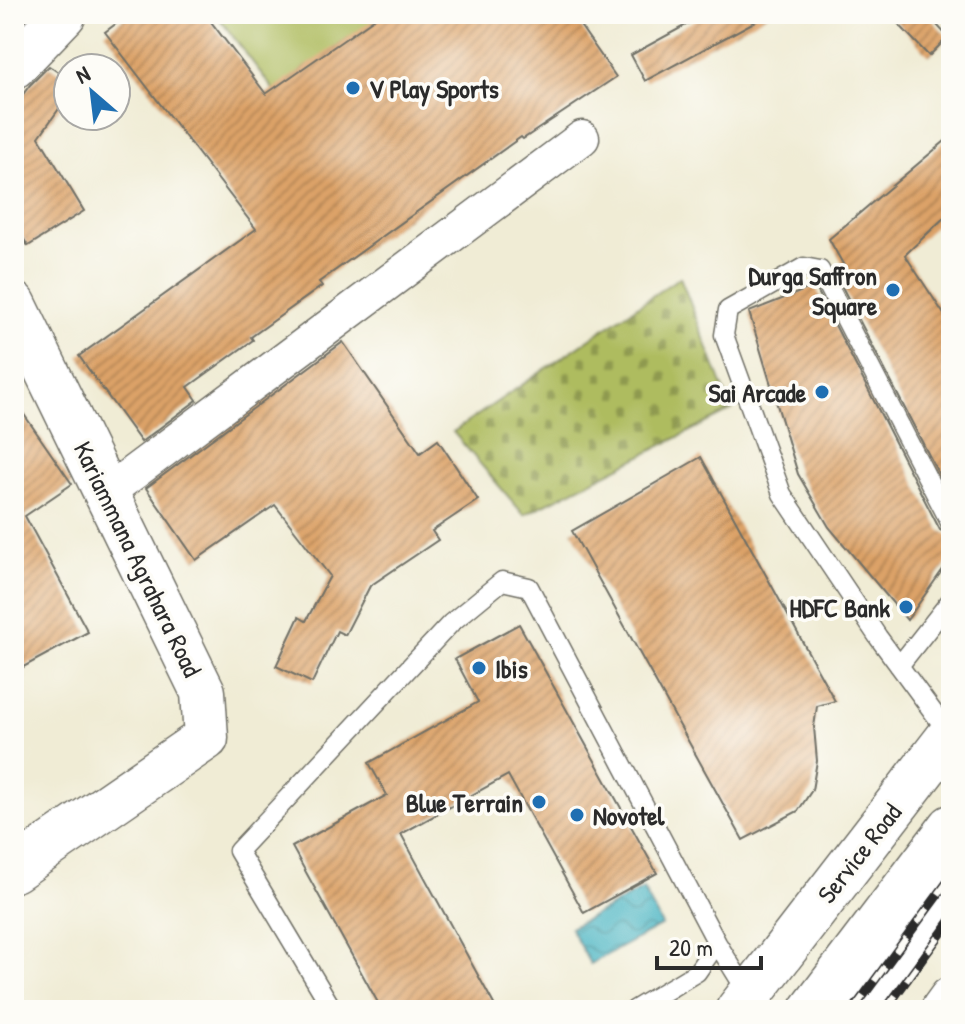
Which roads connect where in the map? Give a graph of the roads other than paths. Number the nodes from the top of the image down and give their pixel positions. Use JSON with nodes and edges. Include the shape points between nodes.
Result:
{"nodes":[{"id":1,"x":55,"y":18,"type":"edge"},
{"id":2,"x":14,"y":66,"type":"edge"},
{"id":3,"x":582,"y":138,"type":"dead end"},
{"id":4,"x":14,"y":304,"type":"edge"},
{"id":5,"x":106,"y":493,"type":"junction"},
{"id":6,"x":951,"y":524,"type":"edge"},
{"id":7,"x":951,"y":600,"type":"edge"},
{"id":8,"x":899,"y":666,"type":"junction"},
{"id":9,"x":950,"y":735,"type":"edge"},
{"id":10,"x":951,"y":827,"type":"edge"},
{"id":11,"x":14,"y":870,"type":"edge"},
{"id":12,"x":951,"y":885,"type":"edge"},
{"id":13,"x":717,"y":943,"type":"junction"},
{"id":14,"x":951,"y":999,"type":"edge"},
{"id":15,"x":744,"y":1002,"type":"edge"},
{"id":16,"x":333,"y":1010,"type":"edge"},
{"id":17,"x":634,"y":1010,"type":"edge"},
{"id":18,"x":812,"y":1010,"type":"edge"},
{"id":19,"x":859,"y":1010,"type":"edge"},
{"id":20,"x":943,"y":1010,"type":"edge"}],
"edges":[{"from":1,"to":2,"type":"main road"},
{"from":3,"to":5,"type":"street"},
{"from":4,"to":5,"type":"main road","name":"Kariammana Agrahara Road"},
{"from":5,"to":11,"type":"main road","name":"Kariammana Agrahara Road","via":[[203,692],[206,738]]},
{"from":6,"to":8,"type":"lane","via":[[820,270],[804,267],[728,310],[724,335],[782,494]]},
{"from":7,"to":8,"type":"lane"},
{"from":8,"to":9,"type":"lane"},
{"from":9,"to":15,"type":"main road","name":"Service Road"},
{"from":10,"to":18,"type":"main road"},
{"from":12,"to":19,"type":"main road"},
{"from":13,"to":15,"type":"lane"},
{"from":13,"to":16,"type":"lane","via":[[529,587],[502,581],[451,623],[238,851]]},
{"from":13,"to":17,"type":"lane","via":[[697,972]]},
{"from":14,"to":20,"type":"main road"}]}
